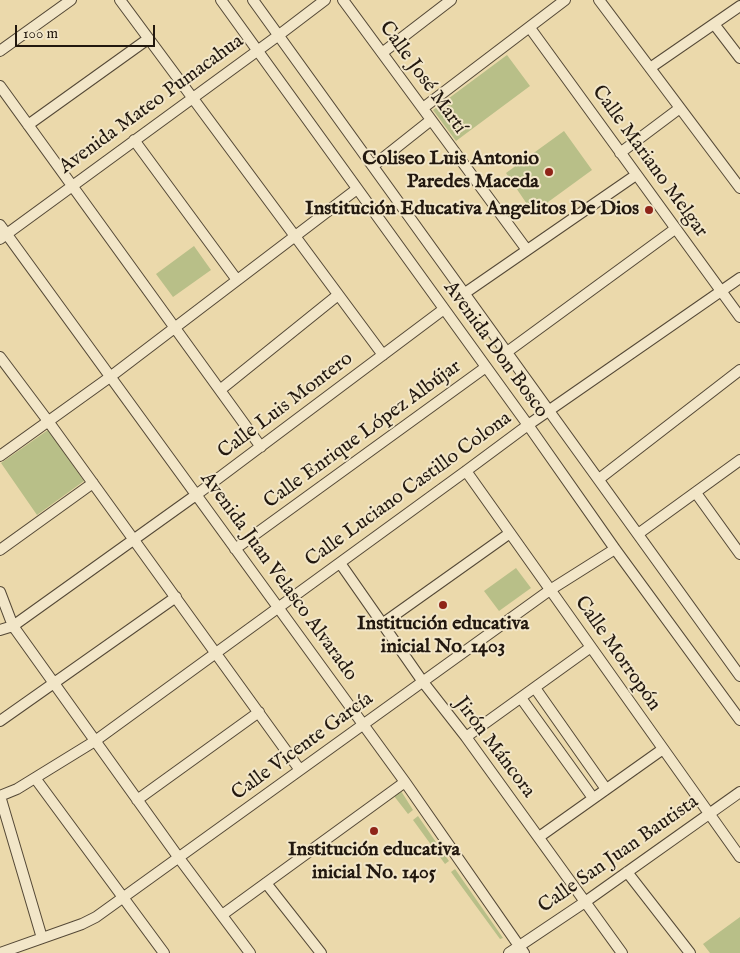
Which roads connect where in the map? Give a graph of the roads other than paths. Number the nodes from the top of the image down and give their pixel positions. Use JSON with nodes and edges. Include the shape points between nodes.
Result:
{"nodes":[{"id":1,"x":71,"y":0,"type":"edge"},
{"id":2,"x":120,"y":0,"type":"edge"},
{"id":3,"x":222,"y":0,"type":"edge"},
{"id":4,"x":254,"y":0,"type":"edge"},
{"id":5,"x":325,"y":0,"type":"edge"},
{"id":6,"x":343,"y":0,"type":"edge"},
{"id":7,"x":452,"y":0,"type":"edge"},
{"id":8,"x":565,"y":0,"type":"edge"},
{"id":9,"x":599,"y":0,"type":"edge"},
{"id":10,"x":740,"y":6,"type":"edge"},
{"id":11,"x":714,"y":24,"type":"junction"},
{"id":12,"x":530,"y":28,"type":"junction"},
{"id":13,"x":279,"y":35,"type":"junction"},
{"id":14,"x":148,"y":39,"type":"junction"},
{"id":15,"x":258,"y":50,"type":"junction"},
{"id":16,"x":0,"y":51,"type":"edge"},
{"id":17,"x":382,"y":53,"type":"junction"},
{"id":18,"x":740,"y":58,"type":"edge"},
{"id":19,"x":650,"y":68,"type":"junction"},
{"id":20,"x":0,"y":86,"type":"edge"},
{"id":21,"x":191,"y":98,"type":"junction"},
{"id":22,"x":423,"y":108,"type":"junction"},
{"id":23,"x":680,"y":108,"type":"junction"},
{"id":24,"x":431,"y":120,"type":"junction"},
{"id":25,"x":28,"y":124,"type":"junction"},
{"id":26,"x":134,"y":140,"type":"junction"},
{"id":27,"x":620,"y":153,"type":"junction"},
{"id":28,"x":373,"y":166,"type":"junction"},
{"id":29,"x":636,"y":175,"type":"junction"},
{"id":30,"x":72,"y":186,"type":"junction"},
{"id":31,"x":740,"y":188,"type":"edge"},
{"id":32,"x":358,"y":189,"type":"junction"},
{"id":33,"x":0,"y":225,"type":"edge"},
{"id":34,"x":675,"y":229,"type":"junction"},
{"id":35,"x":3,"y":236,"type":"edge"},
{"id":36,"x":294,"y":237,"type":"junction"},
{"id":37,"x":527,"y":250,"type":"junction"},
{"id":38,"x":740,"y":278,"type":"edge"},
{"id":39,"x":238,"y":280,"type":"junction"},
{"id":40,"x":721,"y":291,"type":"junction"},
{"id":41,"x":465,"y":293,"type":"junction"},
{"id":42,"x":338,"y":295,"type":"junction"},
{"id":43,"x":444,"y":309,"type":"junction"},
{"id":44,"x":740,"y":316,"type":"edge"},
{"id":45,"x":174,"y":328,"type":"junction"},
{"id":46,"x":507,"y":352,"type":"junction"},
{"id":47,"x":0,"y":356,"type":"edge"},
{"id":48,"x":383,"y":356,"type":"junction"},
{"id":49,"x":486,"y":367,"type":"junction"},
{"id":50,"x":740,"y":370,"type":"edge"},
{"id":51,"x":110,"y":376,"type":"junction"},
{"id":52,"x":220,"y":390,"type":"junction"},
{"id":53,"x":550,"y":411,"type":"junction"},
{"id":54,"x":48,"y":421,"type":"junction"},
{"id":55,"x":528,"y":425,"type":"junction"},
{"id":56,"x":261,"y":447,"type":"junction"},
{"id":57,"x":0,"y":456,"type":"edge"},
{"id":58,"x":740,"y":460,"type":"edge"},
{"id":59,"x":466,"y":472,"type":"junction"},
{"id":60,"x":599,"y":479,"type":"junction"},
{"id":61,"x":93,"y":483,"type":"junction"},
{"id":62,"x":696,"y":493,"type":"junction"},
{"id":63,"x":196,"y":495,"type":"junction"},
{"id":64,"x":510,"y":533,"type":"junction"},
{"id":65,"x":638,"y":534,"type":"junction"},
{"id":66,"x":134,"y":540,"type":"junction"},
{"id":67,"x":235,"y":549,"type":"junction"},
{"id":68,"x":615,"y":549,"type":"junction"},
{"id":69,"x":0,"y":550,"type":"edge"},
{"id":70,"x":740,"y":554,"type":"edge"},
{"id":71,"x":340,"y":563,"type":"junction"},
{"id":72,"x":550,"y":590,"type":"junction"},
{"id":73,"x":0,"y":592,"type":"edge"},
{"id":74,"x":176,"y":597,"type":"junction"},
{"id":75,"x":278,"y":607,"type":"junction"},
{"id":76,"x":382,"y":624,"type":"junction"},
{"id":77,"x":13,"y":626,"type":"junction"},
{"id":78,"x":0,"y":630,"type":"edge"},
{"id":79,"x":591,"y":647,"type":"junction"},
{"id":80,"x":216,"y":653,"type":"junction"},
{"id":81,"x":740,"y":676,"type":"edge"},
{"id":82,"x":422,"y":682,"type":"junction"},
{"id":83,"x":54,"y":684,"type":"junction"},
{"id":84,"x":535,"y":688,"type":"junction"},
{"id":85,"x":521,"y":698,"type":"junction"},
{"id":86,"x":259,"y":712,"type":"junction"},
{"id":87,"x":740,"y":720,"type":"edge"},
{"id":88,"x":0,"y":721,"type":"edge"},
{"id":89,"x":364,"y":725,"type":"junction"},
{"id":90,"x":466,"y":737,"type":"junction"},
{"id":91,"x":95,"y":741,"type":"junction"},
{"id":92,"x":663,"y":749,"type":"junction"},
{"id":93,"x":300,"y":770,"type":"junction"},
{"id":94,"x":35,"y":778,"type":"junction"},
{"id":95,"x":405,"y":782,"type":"junction"},
{"id":96,"x":606,"y":789,"type":"junction"},
{"id":97,"x":740,"y":792,"type":"edge"},
{"id":98,"x":0,"y":796,"type":"edge"},
{"id":99,"x":593,"y":798,"type":"junction"},
{"id":100,"x":137,"y":800,"type":"junction"},
{"id":101,"x":709,"y":813,"type":"junction"},
{"id":102,"x":539,"y":837,"type":"junction"},
{"id":103,"x":740,"y":857,"type":"edge"},
{"id":104,"x":179,"y":858,"type":"junction"},
{"id":105,"x":627,"y":872,"type":"junction"},
{"id":106,"x":266,"y":882,"type":"junction"},
{"id":107,"x":123,"y":898,"type":"junction"},
{"id":108,"x":585,"y":902,"type":"junction"},
{"id":109,"x":222,"y":915,"type":"junction"},
{"id":110,"x":42,"y":938,"type":"junction"},
{"id":111,"x":521,"y":950,"type":"edge"},
{"id":112,"x":3,"y":953,"type":"edge"},
{"id":113,"x":164,"y":953,"type":"edge"},
{"id":114,"x":250,"y":953,"type":"edge"},
{"id":115,"x":321,"y":953,"type":"edge"},
{"id":116,"x":509,"y":953,"type":"edge"},
{"id":117,"x":622,"y":953,"type":"edge"},
{"id":118,"x":690,"y":953,"type":"edge"}],
"edges":[{"from":1,"to":16,"type":"street"},
{"from":2,"to":14,"type":"street"},
{"from":3,"to":15,"type":"street","name":"Avenida Don Bosco"},
{"from":4,"to":13,"type":"street","name":"Avenida Don Bosco"},
{"from":5,"to":13,"type":"street","name":"Avenida Mateo Pumacahua"},
{"from":6,"to":17,"type":"street","name":"Calle José Martí"},
{"from":7,"to":17,"type":"street"},
{"from":8,"to":12,"type":"street"},
{"from":9,"to":19,"type":"street"},
{"from":10,"to":11,"type":"street"},
{"from":11,"to":18,"type":"street"},
{"from":11,"to":19,"type":"street"},
{"from":12,"to":22,"type":"street"},
{"from":12,"to":27,"type":"street","name":"Calle Mariano Melgar"},
{"from":13,"to":15,"type":"street","name":"Avenida Mateo Pumacahua"},
{"from":13,"to":28,"type":"street","name":"Avenida Don Bosco"},
{"from":14,"to":21,"type":"street"},
{"from":14,"to":25,"type":"street"},
{"from":15,"to":21,"type":"street","name":"Avenida Mateo Pumacahua"},
{"from":15,"to":32,"type":"street","name":"Avenida Don Bosco"},
{"from":17,"to":22,"type":"street","name":"Calle José Martí"},
{"from":19,"to":23,"type":"street"},
{"from":20,"to":25,"type":"street"},
{"from":21,"to":26,"type":"street","name":"Avenida Mateo Pumacahua"},
{"from":21,"to":36,"type":"street"},
{"from":22,"to":24,"type":"street","name":"Calle José Martí"},
{"from":23,"to":27,"type":"street"},
{"from":23,"to":31,"type":"street"},
{"from":24,"to":28,"type":"street"},
{"from":24,"to":37,"type":"street","name":"Calle José Martí"},
{"from":25,"to":30,"type":"street"},
{"from":26,"to":30,"type":"street","name":"Avenida Mateo Pumacahua"},
{"from":26,"to":39,"type":"street"},
{"from":27,"to":29,"type":"street","name":"Calle Mariano Melgar"},
{"from":28,"to":41,"type":"street","name":"Avenida Don Bosco"},
{"from":29,"to":34,"type":"street","name":"Calle Mariano Melgar"},
{"from":29,"to":37,"type":"street"},
{"from":30,"to":35,"type":"street","name":"Avenida Mateo Pumacahua"},
{"from":30,"to":45,"type":"street"},
{"from":32,"to":36,"type":"street"},
{"from":32,"to":43,"type":"street","name":"Avenida Don Bosco"},
{"from":33,"to":35,"type":"street","name":"Avenida Juan Velasco Alvarado"},
{"from":34,"to":40,"type":"street","name":"Calle Mariano Melgar"},
{"from":34,"to":46,"type":"street"},
{"from":35,"to":51,"type":"street","name":"Avenida Juan Velasco Alvarado"},
{"from":36,"to":39,"type":"street"},
{"from":36,"to":42,"type":"street"},
{"from":37,"to":41,"type":"street"},
{"from":38,"to":40,"type":"street","name":"Calle Luciano Castillo Colona"},
{"from":39,"to":45,"type":"street"},
{"from":40,"to":44,"type":"street","name":"Calle Mariano Melgar"},
{"from":40,"to":53,"type":"street","name":"Calle Luciano Castillo Colona"},
{"from":41,"to":46,"type":"street","name":"Avenida Don Bosco"},
{"from":42,"to":48,"type":"street"},
{"from":42,"to":52,"type":"street"},
{"from":43,"to":48,"type":"street","name":"Calle Luis Montero"},
{"from":43,"to":49,"type":"street","name":"Avenida Don Bosco"},
{"from":45,"to":51,"type":"street"},
{"from":45,"to":52,"type":"street"},
{"from":46,"to":53,"type":"street","name":"Avenida Don Bosco"},
{"from":47,"to":54,"type":"street"},
{"from":48,"to":56,"type":"street","name":"Calle Luis Montero"},
{"from":49,"to":55,"type":"street","name":"Avenida Don Bosco"},
{"from":49,"to":67,"type":"street","name":"Calle Enrique López Albújar"},
{"from":50,"to":60,"type":"street"},
{"from":51,"to":54,"type":"street"},
{"from":51,"to":63,"type":"street","name":"Avenida Juan Velasco Alvarado"},
{"from":52,"to":56,"type":"street"},
{"from":53,"to":55,"type":"street","name":"Calle Luciano Castillo Colona"},
{"from":53,"to":60,"type":"street","name":"Avenida Don Bosco"},
{"from":54,"to":57,"type":"street"},
{"from":54,"to":61,"type":"street"},
{"from":55,"to":59,"type":"street","name":"Calle Luciano Castillo Colona"},
{"from":55,"to":68,"type":"street","name":"Avenida Don Bosco"},
{"from":56,"to":63,"type":"street","name":"Calle Luis Montero"},
{"from":58,"to":62,"type":"street"},
{"from":59,"to":64,"type":"street","name":"Calle Morropón"},
{"from":59,"to":71,"type":"street","name":"Calle Luciano Castillo Colona"},
{"from":60,"to":65,"type":"street","name":"Avenida Don Bosco"},
{"from":61,"to":66,"type":"street"},
{"from":61,"to":69,"type":"street"},
{"from":62,"to":65,"type":"street"},
{"from":62,"to":70,"type":"street"},
{"from":63,"to":66,"type":"street","name":"Calle Luis Montero"},
{"from":63,"to":67,"type":"street","name":"Avenida Juan Velasco Alvarado"},
{"from":64,"to":72,"type":"street","name":"Calle Morropón"},
{"from":64,"to":76,"type":"street"},
{"from":65,"to":81,"type":"street","name":"Avenida Don Bosco"},
{"from":66,"to":74,"type":"street"},
{"from":66,"to":77,"type":"street","name":"Calle Luis Montero"},
{"from":67,"to":75,"type":"street","name":"Avenida Juan Velasco Alvarado"},
{"from":68,"to":72,"type":"street","name":"Calle Vicente García"},
{"from":68,"to":87,"type":"street","name":"Avenida Don Bosco"},
{"from":71,"to":75,"type":"street","name":"Calle Luciano Castillo Colona"},
{"from":71,"to":76,"type":"street","name":"Jirón Máncora"},
{"from":72,"to":79,"type":"street","name":"Calle Morropón"},
{"from":72,"to":82,"type":"street","name":"Calle Vicente García"},
{"from":73,"to":77,"type":"street"},
{"from":74,"to":80,"type":"street"},
{"from":74,"to":83,"type":"street"},
{"from":75,"to":80,"type":"street","name":"Calle Luciano Castillo Colona"},
{"from":75,"to":89,"type":"street","name":"Avenida Juan Velasco Alvarado"},
{"from":76,"to":82,"type":"street","name":"Jirón Máncora"},
{"from":77,"to":78,"type":"street","name":"Calle Luis Montero"},
{"from":77,"to":83,"type":"street"},
{"from":79,"to":84,"type":"street"},
{"from":79,"to":92,"type":"street","name":"Calle Morropón"},
{"from":80,"to":86,"type":"street"},
{"from":80,"to":91,"type":"street","name":"Calle Luciano Castillo Colona"},
{"from":82,"to":89,"type":"street","name":"Calle Vicente García"},
{"from":82,"to":90,"type":"street","name":"Jirón Máncora"},
{"from":83,"to":88,"type":"street"},
{"from":83,"to":91,"type":"street"},
{"from":84,"to":85,"type":"street"},
{"from":84,"to":96,"type":"street"},
{"from":85,"to":90,"type":"street"},
{"from":85,"to":99,"type":"street"},
{"from":86,"to":93,"type":"street"},
{"from":86,"to":100,"type":"street"},
{"from":89,"to":93,"type":"street","name":"Calle Vicente García"},
{"from":89,"to":95,"type":"street","name":"Avenida Juan Velasco Alvarado"},
{"from":90,"to":102,"type":"street","name":"Jirón Máncora"},
{"from":91,"to":94,"type":"street","name":"Calle Luciano Castillo Colona"},
{"from":91,"to":100,"type":"street"},
{"from":92,"to":96,"type":"street"},
{"from":92,"to":101,"type":"street","name":"Calle Morropón"},
{"from":93,"to":104,"type":"street","name":"Calle Vicente García"},
{"from":94,"to":98,"type":"street","name":"Calle Luciano Castillo Colona"},
{"from":94,"to":107,"type":"street"},
{"from":95,"to":106,"type":"street"},
{"from":95,"to":111,"type":"street","name":"Avenida Juan Velasco Alvarado"},
{"from":96,"to":99,"type":"street"},
{"from":97,"to":101,"type":"street","name":"Calle San Juan Bautista"},
{"from":98,"to":110,"type":"street"},
{"from":99,"to":102,"type":"street"},
{"from":100,"to":104,"type":"street"},
{"from":101,"to":103,"type":"street","name":"Calle Morropón"},
{"from":101,"to":105,"type":"street","name":"Calle San Juan Bautista"},
{"from":102,"to":108,"type":"street","name":"Jirón Máncora"},
{"from":104,"to":107,"type":"street","name":"Calle Vicente García"},
{"from":104,"to":109,"type":"street"},
{"from":105,"to":108,"type":"street","name":"Calle San Juan Bautista"},
{"from":105,"to":118,"type":"street"},
{"from":106,"to":109,"type":"street"},
{"from":106,"to":115,"type":"street"},
{"from":107,"to":110,"type":"street","name":"Calle Vicente García","via":[[96,918]]},
{"from":107,"to":113,"type":"street"},
{"from":108,"to":111,"type":"street","name":"Calle San Juan Bautista"},
{"from":108,"to":117,"type":"street","name":"Jirón Máncora"},
{"from":109,"to":114,"type":"street"},
{"from":110,"to":112,"type":"street","name":"Calle Vicente García"},
{"from":111,"to":116,"type":"street","name":"Calle San Juan Bautista"}]}
